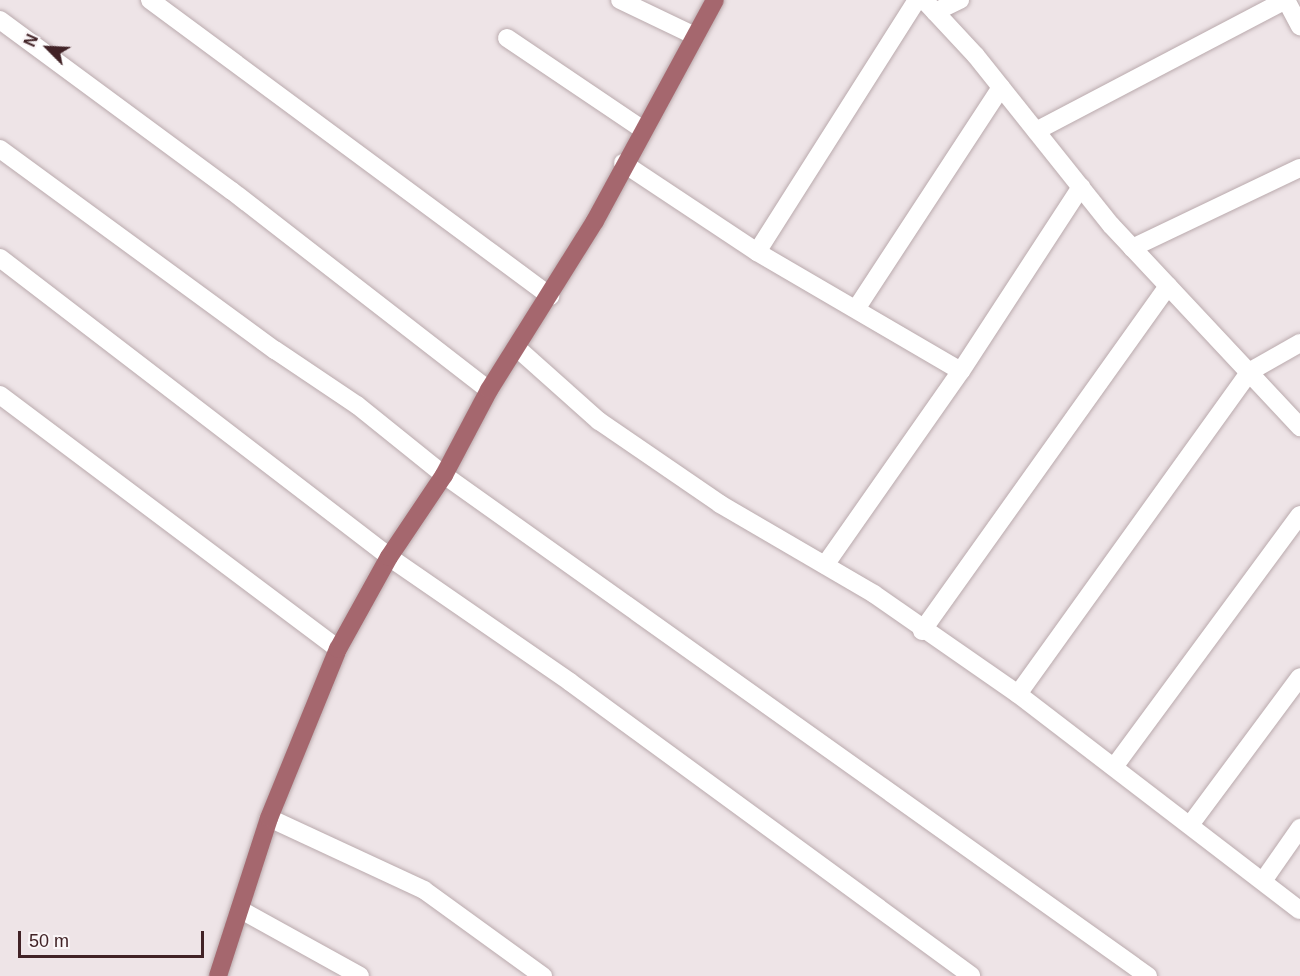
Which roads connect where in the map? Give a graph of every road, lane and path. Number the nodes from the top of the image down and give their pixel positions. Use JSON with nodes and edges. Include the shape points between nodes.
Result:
{"nodes":[{"id":1,"x":150,"y":0,"type":"edge"},
{"id":2,"x":620,"y":0,"type":"edge"},
{"id":3,"x":715,"y":0,"type":"edge"},
{"id":4,"x":918,"y":0,"type":"edge"},
{"id":5,"x":960,"y":0,"type":"edge"},
{"id":6,"x":1286,"y":0,"type":"edge"},
{"id":7,"x":929,"y":6,"type":"edge"},
{"id":8,"x":0,"y":20,"type":"edge"},
{"id":9,"x":1300,"y":26,"type":"edge"},
{"id":10,"x":693,"y":35,"type":"junction"},
{"id":11,"x":507,"y":39,"type":"dead end"},
{"id":12,"x":1001,"y":87,"type":"junction"},
{"id":13,"x":642,"y":129,"type":"junction"},
{"id":14,"x":1036,"y":131,"type":"junction"},
{"id":15,"x":0,"y":149,"type":"edge"},
{"id":16,"x":623,"y":163,"type":"junction"},
{"id":17,"x":1300,"y":168,"type":"edge"},
{"id":18,"x":1080,"y":187,"type":"junction"},
{"id":19,"x":1132,"y":248,"type":"junction"},
{"id":20,"x":757,"y":252,"type":"junction"},
{"id":21,"x":0,"y":258,"type":"edge"},
{"id":22,"x":1168,"y":286,"type":"junction"},
{"id":23,"x":550,"y":296,"type":"junction"},
{"id":24,"x":856,"y":309,"type":"junction"},
{"id":25,"x":1300,"y":343,"type":"edge"},
{"id":26,"x":517,"y":348,"type":"junction"},
{"id":27,"x":961,"y":371,"type":"junction"},
{"id":28,"x":1248,"y":372,"type":"junction"},
{"id":29,"x":489,"y":390,"type":"junction"},
{"id":30,"x":0,"y":395,"type":"edge"},
{"id":31,"x":1300,"y":428,"type":"edge"},
{"id":32,"x":444,"y":475,"type":"junction"},
{"id":33,"x":1300,"y":515,"type":"edge"},
{"id":34,"x":389,"y":557,"type":"junction"},
{"id":35,"x":825,"y":566,"type":"junction"},
{"id":36,"x":922,"y":631,"type":"junction"},
{"id":37,"x":338,"y":650,"type":"junction"},
{"id":38,"x":1300,"y":677,"type":"edge"},
{"id":39,"x":1018,"y":694,"type":"junction"},
{"id":40,"x":1114,"y":767,"type":"junction"},
{"id":41,"x":269,"y":818,"type":"junction"},
{"id":42,"x":1190,"y":825,"type":"junction"},
{"id":43,"x":1300,"y":828,"type":"edge"},
{"id":44,"x":1263,"y":881,"type":"junction"},
{"id":45,"x":241,"y":910,"type":"junction"},
{"id":46,"x":1300,"y":910,"type":"edge"},
{"id":47,"x":218,"y":976,"type":"edge"},
{"id":48,"x":360,"y":976,"type":"edge"},
{"id":49,"x":543,"y":976,"type":"edge"},
{"id":50,"x":970,"y":976,"type":"edge"},
{"id":51,"x":1149,"y":976,"type":"edge"}],
"edges":[{"from":1,"to":23,"type":"street"},
{"from":2,"to":10,"type":"street"},
{"from":3,"to":10,"type":"main road"},
{"from":4,"to":20,"type":"street"},
{"from":5,"to":7,"type":"street"},
{"from":6,"to":9,"type":"street"},
{"from":6,"to":14,"type":"street"},
{"from":7,"to":12,"type":"street"},
{"from":8,"to":29,"type":"street","via":[[232,191]]},
{"from":10,"to":13,"type":"main road"},
{"from":11,"to":13,"type":"street"},
{"from":12,"to":14,"type":"street"},
{"from":12,"to":24,"type":"street"},
{"from":13,"to":16,"type":"main road"},
{"from":14,"to":18,"type":"street"},
{"from":15,"to":32,"type":"street","via":[[275,350],[357,405]]},
{"from":16,"to":20,"type":"street"},
{"from":16,"to":23,"type":"main road","via":[[595,221]]},
{"from":17,"to":19,"type":"street"},
{"from":18,"to":19,"type":"street"},
{"from":18,"to":27,"type":"street"},
{"from":19,"to":22,"type":"street"},
{"from":20,"to":24,"type":"street"},
{"from":21,"to":34,"type":"street"},
{"from":22,"to":28,"type":"street"},
{"from":22,"to":36,"type":"street"},
{"from":23,"to":26,"type":"main road"},
{"from":24,"to":27,"type":"street"},
{"from":25,"to":28,"type":"street"},
{"from":26,"to":29,"type":"main road"},
{"from":26,"to":35,"type":"street","via":[[599,421],[720,504]]},
{"from":27,"to":35,"type":"street"},
{"from":28,"to":31,"type":"street"},
{"from":28,"to":39,"type":"street"},
{"from":29,"to":32,"type":"main road"},
{"from":30,"to":37,"type":"street"},
{"from":32,"to":34,"type":"main road"},
{"from":32,"to":51,"type":"street"},
{"from":33,"to":40,"type":"street"},
{"from":34,"to":37,"type":"main road"},
{"from":34,"to":50,"type":"street","via":[[570,682]]},
{"from":35,"to":36,"type":"street","via":[[874,594]]},
{"from":36,"to":39,"type":"street"},
{"from":37,"to":41,"type":"main road"},
{"from":38,"to":42,"type":"street"},
{"from":39,"to":40,"type":"street"},
{"from":40,"to":42,"type":"street"},
{"from":41,"to":45,"type":"main road"},
{"from":41,"to":49,"type":"street","via":[[424,890]]},
{"from":42,"to":44,"type":"street"},
{"from":43,"to":44,"type":"street"},
{"from":44,"to":46,"type":"street"},
{"from":45,"to":47,"type":"main road"},
{"from":45,"to":48,"type":"street"}]}
